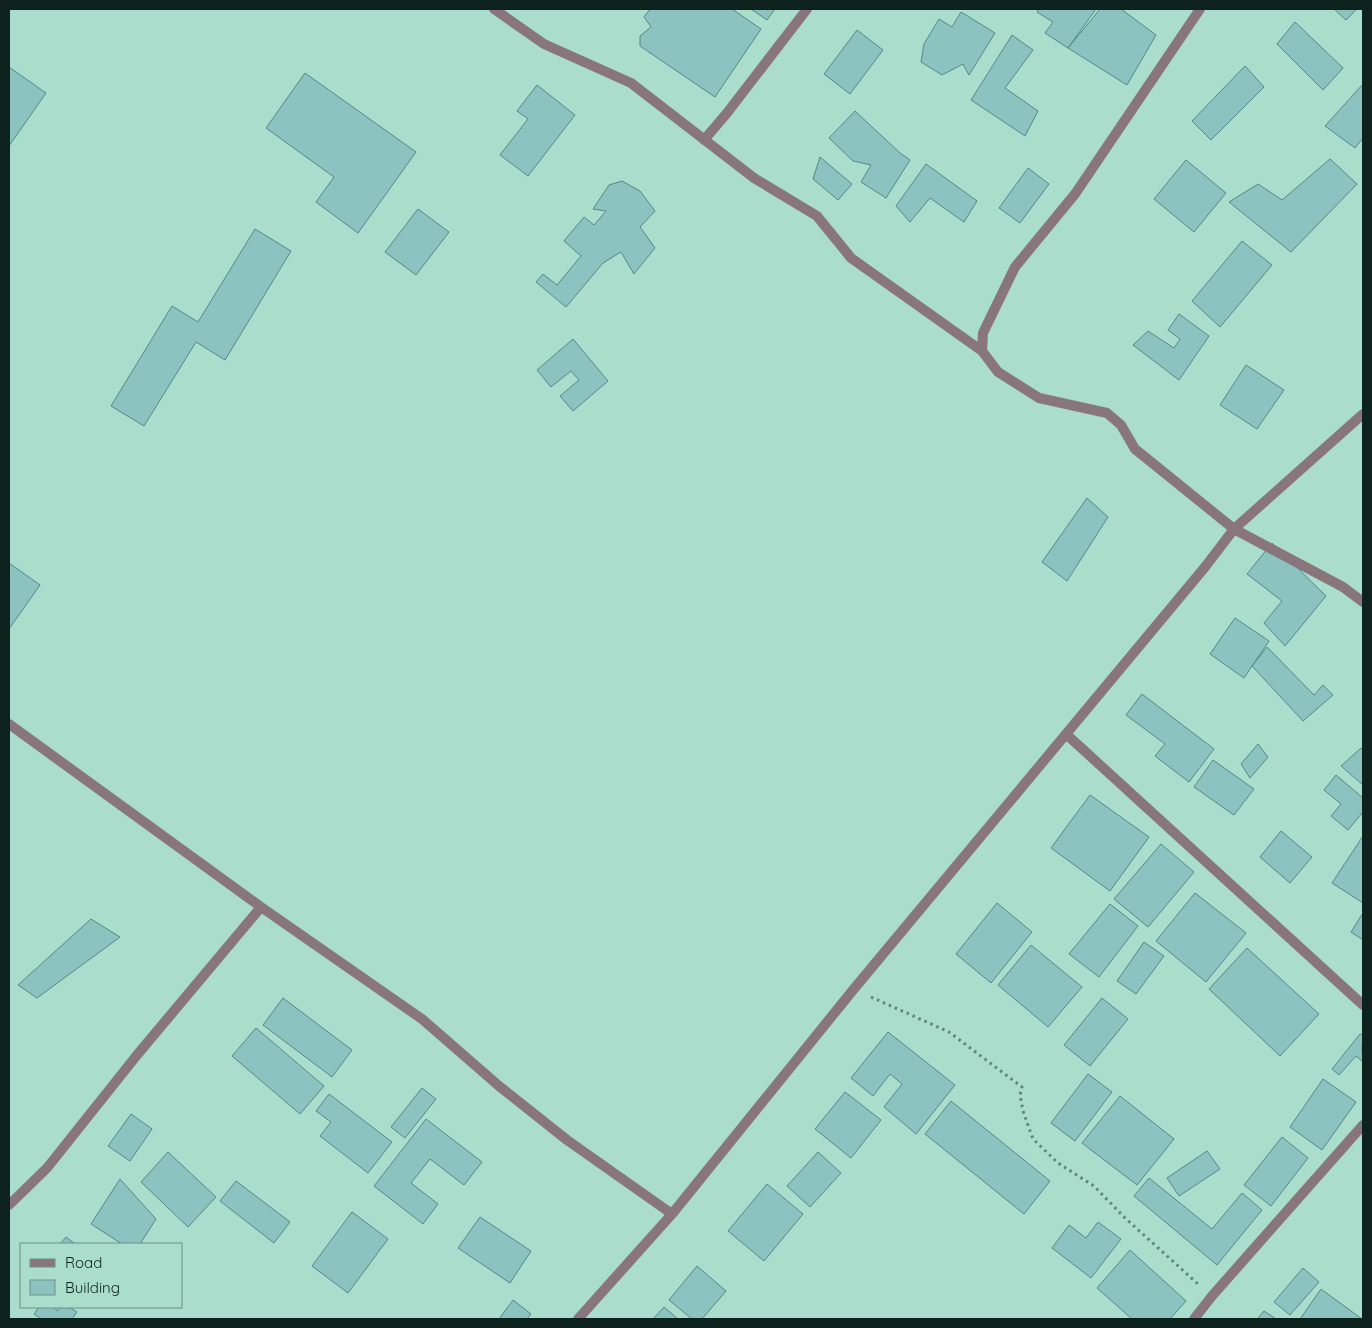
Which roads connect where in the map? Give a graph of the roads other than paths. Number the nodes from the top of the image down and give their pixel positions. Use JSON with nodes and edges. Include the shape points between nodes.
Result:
{"nodes":[{"id":1,"x":494,"y":9,"type":"edge"},
{"id":2,"x":807,"y":9,"type":"edge"},
{"id":3,"x":1200,"y":9,"type":"edge"},
{"id":4,"x":704,"y":140,"type":"junction"},
{"id":5,"x":982,"y":351,"type":"junction"},
{"id":6,"x":1363,"y":414,"type":"edge"},
{"id":7,"x":1234,"y":529,"type":"junction"},
{"id":8,"x":1363,"y":602,"type":"edge"},
{"id":9,"x":9,"y":724,"type":"edge"},
{"id":10,"x":1066,"y":734,"type":"junction"},
{"id":11,"x":261,"y":907,"type":"junction"},
{"id":12,"x":1363,"y":1005,"type":"edge"},
{"id":13,"x":1363,"y":1125,"type":"edge"},
{"id":14,"x":9,"y":1205,"type":"edge"},
{"id":15,"x":672,"y":1214,"type":"junction"},
{"id":16,"x":578,"y":1319,"type":"edge"},
{"id":17,"x":1194,"y":1319,"type":"edge"}],
"edges":[{"from":1,"to":4,"type":"street","via":[[544,44],[631,83]]},
{"from":2,"to":4,"type":"street"},
{"from":3,"to":5,"type":"street","via":[[1075,194],[1015,267],[983,333]]},
{"from":4,"to":5,"type":"street","via":[[754,178],[817,216],[851,258]]},
{"from":5,"to":7,"type":"street","via":[[998,372],[1039,398],[1107,413],[1121,424],[1135,449]]},
{"from":6,"to":7,"type":"street"},
{"from":7,"to":8,"type":"street"},
{"from":7,"to":10,"type":"street"},
{"from":9,"to":11,"type":"street"},
{"from":10,"to":12,"type":"street"},
{"from":10,"to":15,"type":"street"},
{"from":11,"to":14,"type":"street","via":[[47,1168]]},
{"from":11,"to":15,"type":"street","via":[[422,1019],[567,1140]]},
{"from":13,"to":17,"type":"street"},
{"from":15,"to":16,"type":"street"}]}
